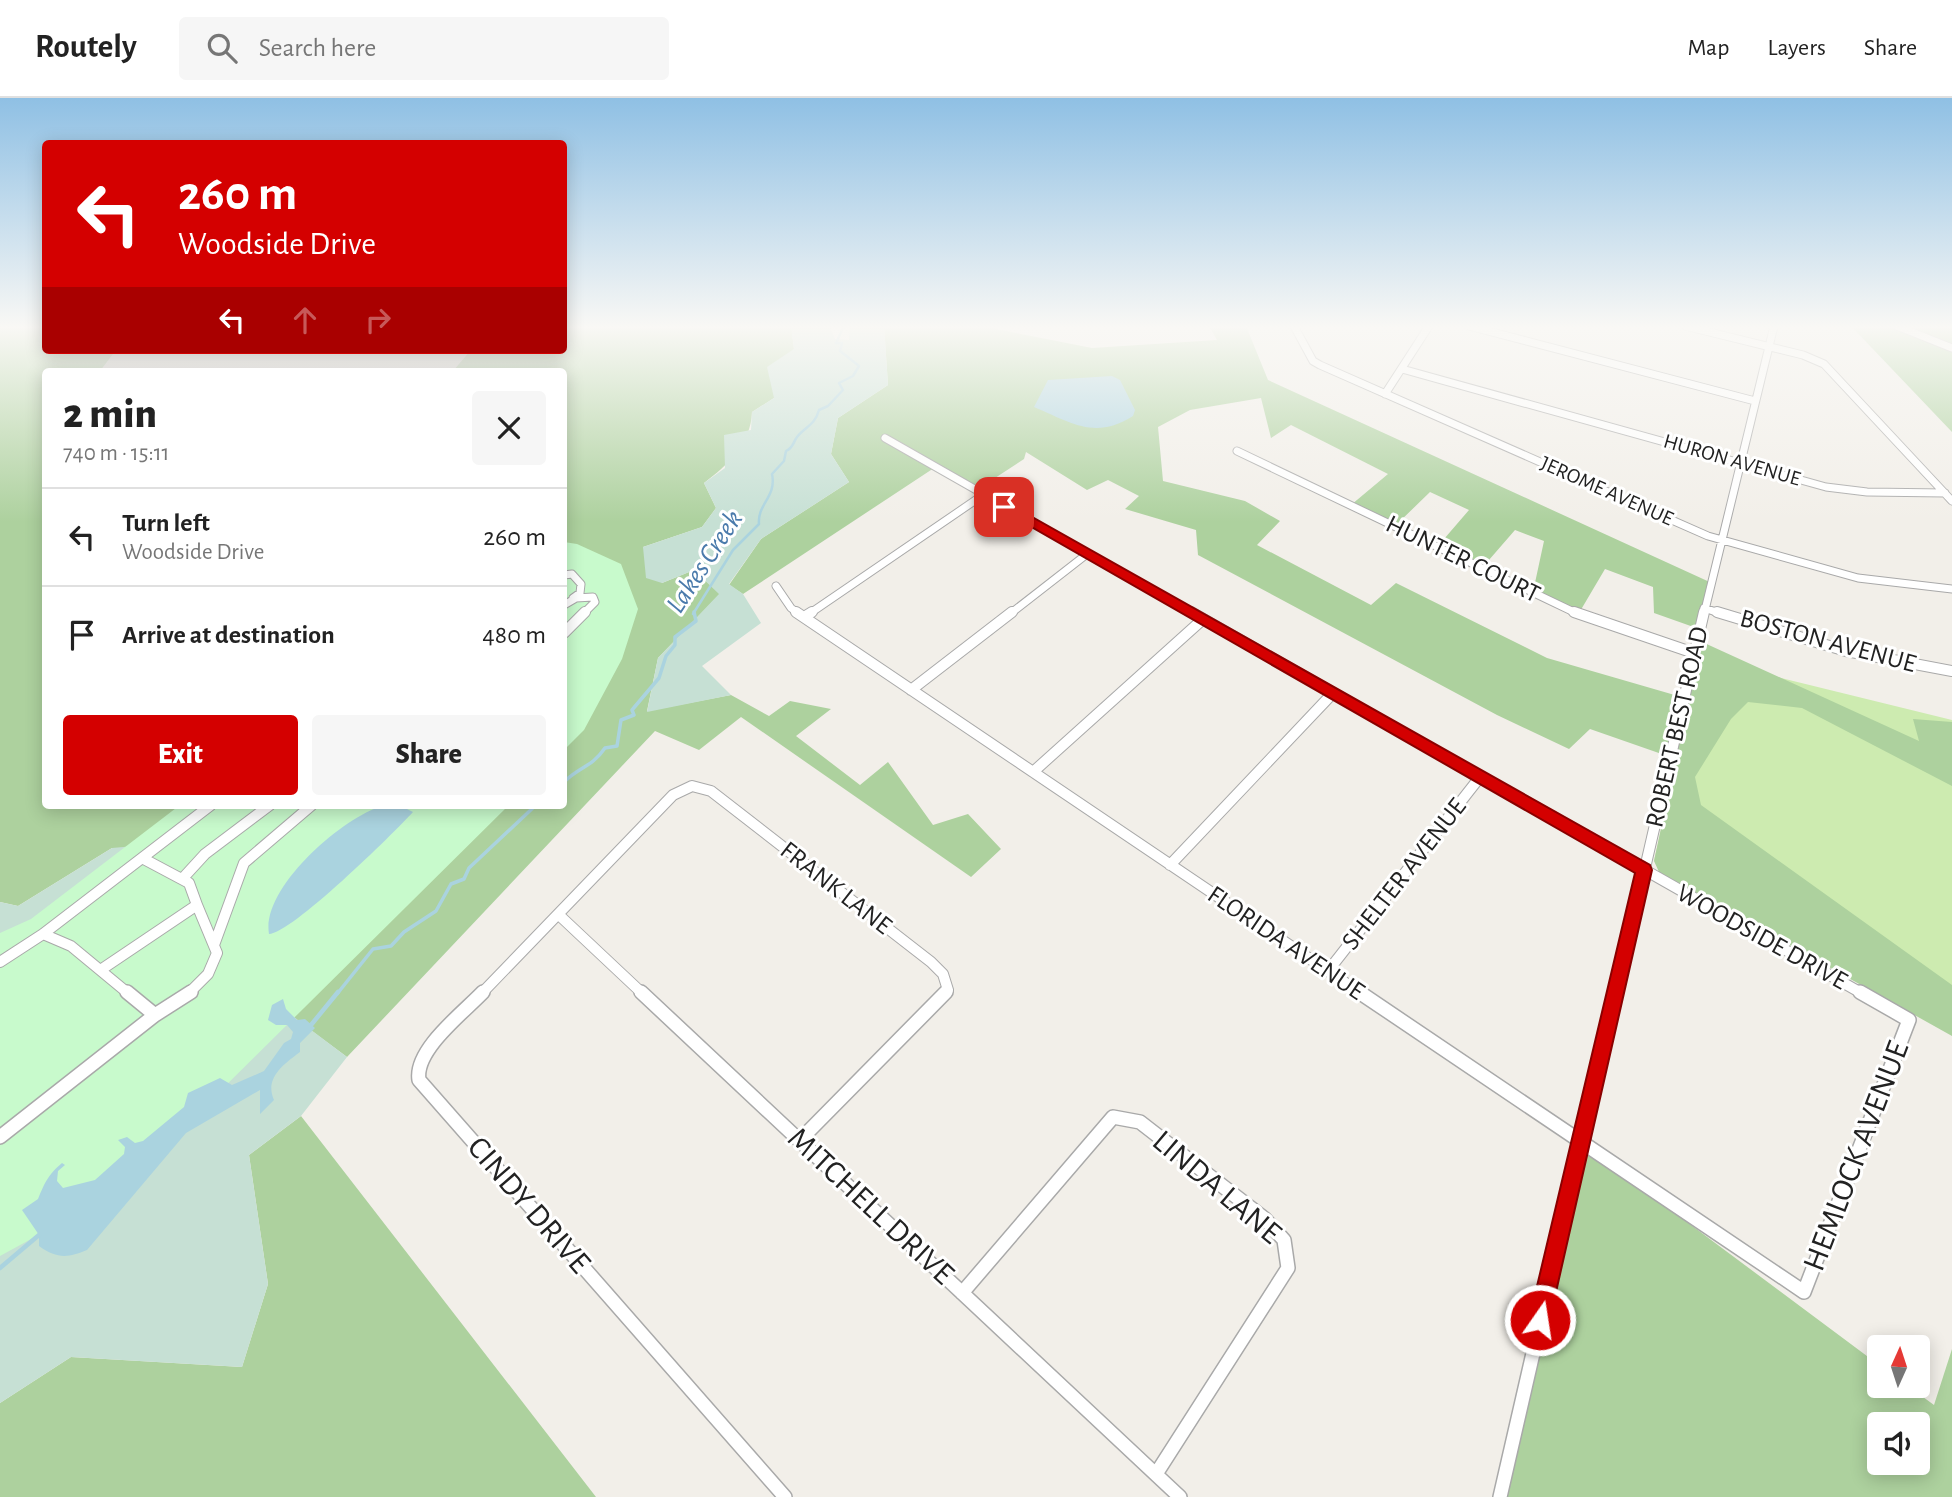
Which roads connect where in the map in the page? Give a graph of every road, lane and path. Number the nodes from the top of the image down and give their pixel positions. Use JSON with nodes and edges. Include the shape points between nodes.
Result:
{"nodes":[{"id":1,"x":1379,"y":391,"type":"edge"},
{"id":2,"x":1387,"y":391,"type":"edge"},
{"id":3,"x":1482,"y":391,"type":"edge"},
{"id":4,"x":1718,"y":391,"type":"edge"},
{"id":5,"x":1757,"y":391,"type":"edge"},
{"id":6,"x":1851,"y":391,"type":"edge"},
{"id":7,"x":1385,"y":394,"type":"junction"},
{"id":8,"x":1755,"y":401,"type":"junction"},
{"id":9,"x":885,"y":438,"type":"dead end"},
{"id":10,"x":1237,"y":451,"type":"dead end"},
{"id":11,"x":1740,"y":463,"type":"junction"},
{"id":12,"x":1945,"y":493,"type":"junction"},
{"id":13,"x":983,"y":495,"type":"junction"},
{"id":14,"x":1952,"y":501,"type":"edge"},
{"id":15,"x":1721,"y":540,"type":"junction"},
{"id":16,"x":1087,"y":554,"type":"junction"},
{"id":17,"x":567,"y":575,"type":"edge"},
{"id":18,"x":776,"y":586,"type":"dead end"},
{"id":19,"x":1952,"y":589,"type":"edge"},
{"id":20,"x":567,"y":602,"type":"edge"},
{"id":21,"x":1704,"y":608,"type":"junction"},
{"id":22,"x":804,"y":617,"type":"junction"},
{"id":23,"x":1202,"y":620,"type":"junction"},
{"id":24,"x":567,"y":630,"type":"edge"},
{"id":25,"x":1694,"y":653,"type":"junction"},
{"id":26,"x":1952,"y":671,"type":"edge"},
{"id":27,"x":911,"y":690,"type":"junction"},
{"id":28,"x":1333,"y":693,"type":"junction"},
{"id":29,"x":1033,"y":772,"type":"junction"},
{"id":30,"x":1480,"y":778,"type":"junction"},
{"id":31,"x":206,"y":809,"type":"edge"},
{"id":32,"x":265,"y":809,"type":"edge"},
{"id":33,"x":307,"y":809,"type":"edge"},
{"id":34,"x":142,"y":858,"type":"junction"},
{"id":35,"x":1170,"y":865,"type":"junction"},
{"id":36,"x":1644,"y":870,"type":"junction"},
{"id":37,"x":183,"y":878,"type":"junction"},
{"id":38,"x":197,"y":905,"type":"junction"},
{"id":39,"x":560,"y":916,"type":"junction"},
{"id":40,"x":43,"y":934,"type":"junction"},
{"id":41,"x":214,"y":945,"type":"junction"},
{"id":42,"x":0,"y":962,"type":"edge"},
{"id":43,"x":102,"y":969,"type":"junction"},
{"id":44,"x":1328,"y":971,"type":"junction"},
{"id":45,"x":155,"y":1015,"type":"junction"},
{"id":46,"x":1909,"y":1020,"type":"joint"},
{"id":47,"x":0,"y":1137,"type":"edge"},
{"id":48,"x":801,"y":1139,"type":"junction"},
{"id":49,"x":1580,"y":1142,"type":"junction"},
{"id":50,"x":1804,"y":1292,"type":"joint"},
{"id":51,"x":962,"y":1293,"type":"junction"},
{"id":52,"x":1156,"y":1474,"type":"junction"},
{"id":53,"x":785,"y":1497,"type":"edge"},
{"id":54,"x":1180,"y":1497,"type":"edge"},
{"id":55,"x":1500,"y":1497,"type":"edge"}],
"edges":[{"from":1,"to":7,"type":"street","name":"JEROME AVENUE"},
{"from":2,"to":7,"type":"street"},
{"from":3,"to":11,"type":"street","name":"HURON AVENUE"},
{"from":4,"to":8,"type":"street"},
{"from":5,"to":8,"type":"street","name":"ROBERT BEST ROAD"},
{"from":6,"to":12,"type":"street"},
{"from":7,"to":15,"type":"street","name":"JEROME AVENUE"},
{"from":8,"to":11,"type":"street","name":"ROBERT BEST ROAD"},
{"from":9,"to":13,"type":"street","name":"WOODSIDE DRIVE"},
{"from":10,"to":25,"type":"street","name":"HUNTER COURT","via":[[1585,617]]},
{"from":11,"to":12,"type":"street","name":"HURON AVENUE","via":[[1846,490]]},
{"from":11,"to":15,"type":"street","name":"ROBERT BEST ROAD"},
{"from":12,"to":14,"type":"street"},
{"from":13,"to":16,"type":"street","name":"WOODSIDE DRIVE"},
{"from":13,"to":22,"type":"street"},
{"from":15,"to":19,"type":"street","name":"JEROME AVENUE","via":[[1858,578]]},
{"from":15,"to":21,"type":"street","name":"ROBERT BEST ROAD"},
{"from":16,"to":23,"type":"street","name":"WOODSIDE DRIVE"},
{"from":16,"to":27,"type":"street"},
{"from":17,"to":20,"type":"street","via":[[572,574],[582,587]]},
{"from":18,"to":22,"type":"street","name":"FLORIDA AVENUE","via":[[791,608]]},
{"from":20,"to":24,"type":"street","via":[[591,597],[595,604]]},
{"from":21,"to":25,"type":"street","name":"ROBERT BEST ROAD"},
{"from":21,"to":26,"type":"street","name":"BOSTON AVENUE","via":[[1821,645]]},
{"from":22,"to":27,"type":"street","name":"FLORIDA AVENUE"},
{"from":23,"to":28,"type":"street","name":"WOODSIDE DRIVE"},
{"from":23,"to":29,"type":"street"},
{"from":25,"to":36,"type":"street","name":"ROBERT BEST ROAD"},
{"from":27,"to":29,"type":"street","name":"FLORIDA AVENUE"},
{"from":28,"to":30,"type":"street","name":"WOODSIDE DRIVE"},
{"from":28,"to":35,"type":"street"},
{"from":29,"to":35,"type":"street","name":"FLORIDA AVENUE"},
{"from":30,"to":36,"type":"street","name":"WOODSIDE DRIVE"},
{"from":30,"to":44,"type":"street","name":"SHELTER AVENUE"},
{"from":31,"to":34,"type":"street"},
{"from":32,"to":37,"type":"street","via":[[199,859]]},
{"from":33,"to":41,"type":"street","via":[[244,863]]},
{"from":34,"to":37,"type":"street"},
{"from":34,"to":40,"type":"street"},
{"from":35,"to":44,"type":"street","name":"FLORIDA AVENUE"},
{"from":36,"to":46,"type":"street","name":"WOODSIDE DRIVE"},
{"from":36,"to":49,"type":"street","name":"ROBERT BEST ROAD"},
{"from":37,"to":38,"type":"street"},
{"from":38,"to":41,"type":"street"},
{"from":38,"to":43,"type":"street"},
{"from":39,"to":48,"type":"street","name":"MITCHELL DRIVE"},
{"from":39,"to":48,"type":"street","name":"FRANK LANE","via":[[673,796],[698,786],[711,791],[944,973],[948,990]]},
{"from":39,"to":53,"type":"street","name":"CINDY DRIVE","via":[[424,1054],[417,1068],[419,1080]]},
{"from":40,"to":42,"type":"street"},
{"from":40,"to":43,"type":"street","via":[[63,940]]},
{"from":41,"to":45,"type":"street","via":[[217,953],[206,977],[188,995]]},
{"from":43,"to":45,"type":"street"},
{"from":44,"to":49,"type":"street","name":"FLORIDA AVENUE"},
{"from":45,"to":47,"type":"street"},
{"from":46,"to":50,"type":"street","name":"HEMLOCK AVENUE"},
{"from":48,"to":51,"type":"street","name":"MITCHELL DRIVE"},
{"from":49,"to":50,"type":"street","name":"FLORIDA AVENUE"},
{"from":49,"to":55,"type":"street","name":"ROBERT BEST ROAD"},
{"from":51,"to":52,"type":"street","name":"MITCHELL DRIVE"},
{"from":51,"to":52,"type":"street","name":"LINDA LANE","via":[[1113,1118],[1140,1122],[1273,1226],[1289,1248],[1288,1268]]},
{"from":52,"to":54,"type":"street","name":"MITCHELL DRIVE"}]}
